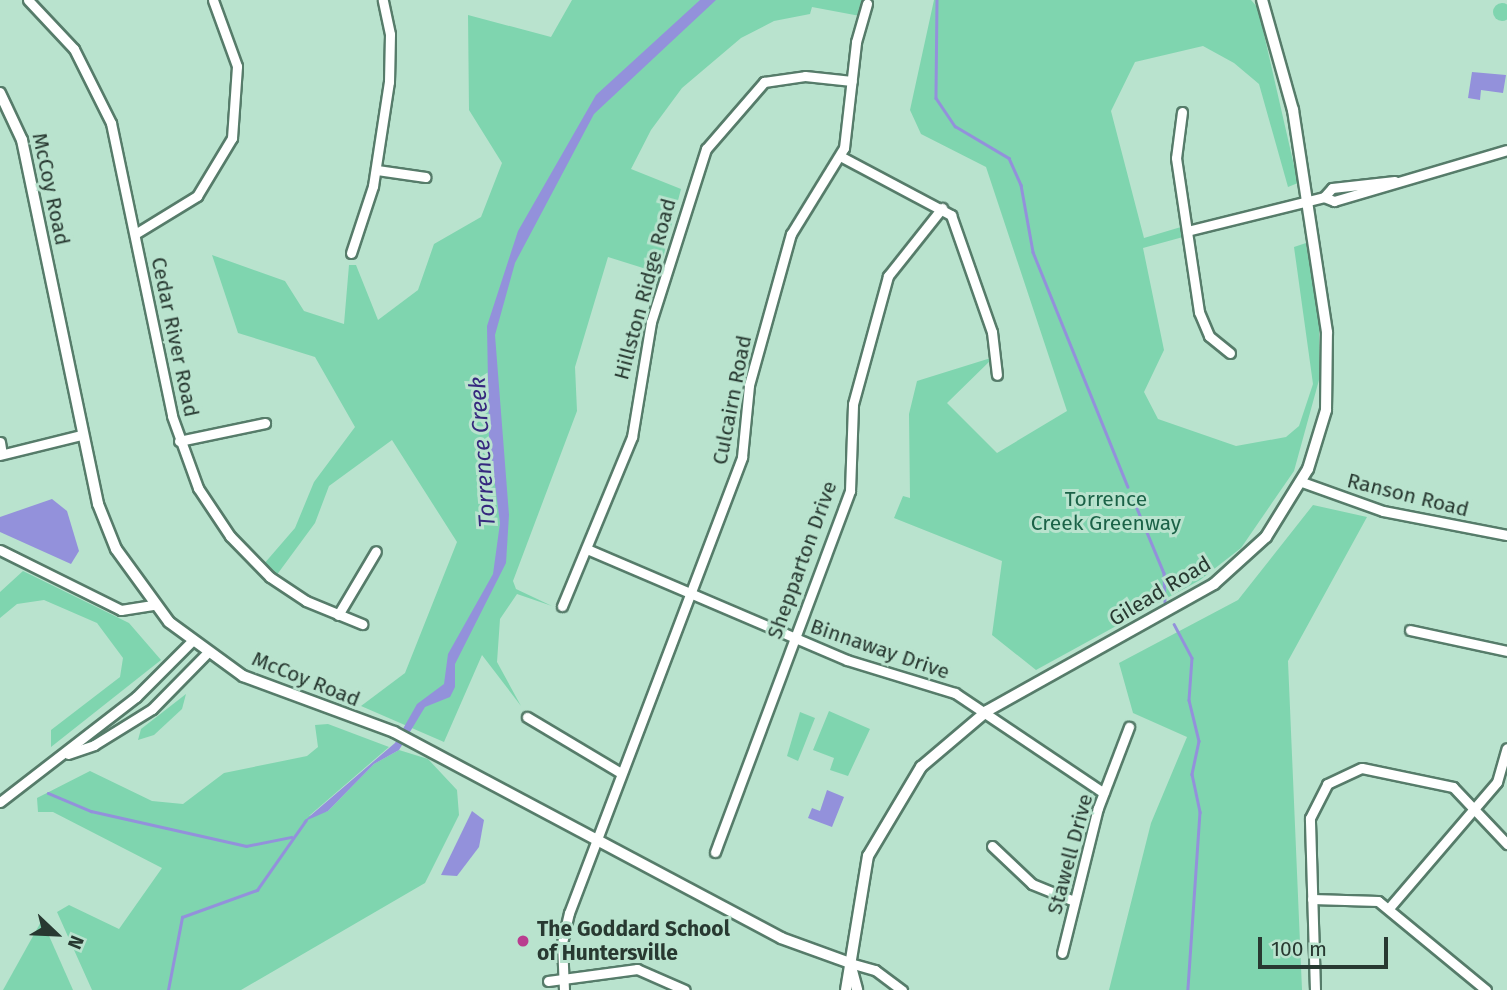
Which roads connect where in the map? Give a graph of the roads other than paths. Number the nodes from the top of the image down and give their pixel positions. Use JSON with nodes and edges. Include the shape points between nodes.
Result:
{"nodes":[{"id":1,"x":28,"y":0,"type":"edge"},
{"id":2,"x":213,"y":0,"type":"edge"},
{"id":3,"x":383,"y":0,"type":"edge"},
{"id":4,"x":1262,"y":0,"type":"edge"},
{"id":5,"x":867,"y":4,"type":"dead end"},
{"id":6,"x":852,"y":82,"type":"junction"},
{"id":7,"x":0,"y":93,"type":"edge"},
{"id":8,"x":1182,"y":112,"type":"dead end"},
{"id":9,"x":1507,"y":150,"type":"edge"},
{"id":10,"x":840,"y":156,"type":"junction"},
{"id":11,"x":377,"y":170,"type":"junction"},
{"id":12,"x":425,"y":177,"type":"dead end"},
{"id":13,"x":1309,"y":201,"type":"junction"},
{"id":14,"x":942,"y":208,"type":"junction"},
{"id":15,"x":1187,"y":231,"type":"junction"},
{"id":16,"x":135,"y":234,"type":"junction"},
{"id":17,"x":351,"y":253,"type":"dead end"},
{"id":18,"x":1230,"y":353,"type":"dead end"},
{"id":19,"x":997,"y":376,"type":"dead end"},
{"id":20,"x":265,"y":423,"type":"dead end"},
{"id":21,"x":81,"y":435,"type":"junction"},
{"id":22,"x":179,"y":441,"type":"junction"},
{"id":23,"x":0,"y":442,"type":"edge"},
{"id":24,"x":1,"y":455,"type":"edge"},
{"id":25,"x":1302,"y":482,"type":"junction"},
{"id":26,"x":1507,"y":535,"type":"edge"},
{"id":27,"x":0,"y":550,"type":"edge"},
{"id":28,"x":589,"y":550,"type":"junction"},
{"id":29,"x":376,"y":551,"type":"dead end"},
{"id":30,"x":690,"y":596,"type":"junction"},
{"id":31,"x":153,"y":605,"type":"junction"},
{"id":32,"x":562,"y":606,"type":"dead end"},
{"id":33,"x":338,"y":615,"type":"junction"},
{"id":34,"x":362,"y":624,"type":"dead end"},
{"id":35,"x":1410,"y":630,"type":"dead end"},
{"id":36,"x":794,"y":636,"type":"junction"},
{"id":37,"x":192,"y":641,"type":"junction"},
{"id":38,"x":1507,"y":651,"type":"edge"},
{"id":39,"x":207,"y":653,"type":"junction"},
{"id":40,"x":987,"y":711,"type":"junction"},
{"id":41,"x":527,"y":717,"type":"dead end"},
{"id":42,"x":1129,"y":727,"type":"dead end"},
{"id":43,"x":1507,"y":748,"type":"edge"},
{"id":44,"x":66,"y":754,"type":"junction"},
{"id":45,"x":621,"y":774,"type":"junction"},
{"id":46,"x":1104,"y":793,"type":"junction"},
{"id":47,"x":0,"y":802,"type":"edge"},
{"id":48,"x":1474,"y":806,"type":"junction"},
{"id":49,"x":597,"y":841,"type":"junction"},
{"id":50,"x":1507,"y":844,"type":"edge"},
{"id":51,"x":992,"y":846,"type":"dead end"},
{"id":52,"x":715,"y":852,"type":"dead end"},
{"id":53,"x":1312,"y":899,"type":"junction"},
{"id":54,"x":1074,"y":901,"type":"junction"},
{"id":55,"x":1390,"y":908,"type":"junction"},
{"id":56,"x":1062,"y":953,"type":"dead end"},
{"id":57,"x":850,"y":963,"type":"junction"},
{"id":58,"x":562,"y":978,"type":"junction"},
{"id":59,"x":548,"y":981,"type":"dead end"},
{"id":60,"x":564,"y":990,"type":"edge"},
{"id":61,"x":685,"y":990,"type":"edge"},
{"id":62,"x":846,"y":990,"type":"edge"},
{"id":63,"x":856,"y":990,"type":"edge"},
{"id":64,"x":902,"y":990,"type":"edge"},
{"id":65,"x":1315,"y":990,"type":"edge"},
{"id":66,"x":1486,"y":990,"type":"edge"}],
"edges":[{"from":1,"to":16,"type":"street","name":"Cedar River Road","via":[[74,49],[96,86]]},
{"from":2,"to":16,"type":"street","via":[[237,66],[232,138],[197,196]]},
{"from":3,"to":11,"type":"street","via":[[391,57]]},
{"from":4,"to":13,"type":"main road","name":"Gilead Road","via":[[1293,110]]},
{"from":5,"to":6,"type":"street","name":"Culcairn Road"},
{"from":6,"to":10,"type":"street","name":"Culcairn Road"},
{"from":6,"to":28,"type":"street","name":"Hillston Ridge Road","via":[[790,76],[764,82],[706,149],[651,322],[632,438]]},
{"from":7,"to":21,"type":"main road","name":"McCoy Road","via":[[22,141]]},
{"from":8,"to":15,"type":"street","via":[[1175,147]]},
{"from":9,"to":13,"type":"street","via":[[1334,201],[1324,197]]},
{"from":10,"to":14,"type":"street"},
{"from":10,"to":30,"type":"street","name":"Culcairn Road","via":[[804,204],[791,234],[747,393],[745,447]]},
{"from":11,"to":12,"type":"street"},
{"from":11,"to":17,"type":"street"},
{"from":13,"to":15,"type":"street"},
{"from":13,"to":25,"type":"main road","name":"Gilead Road","via":[[1329,356],[1326,410]]},
{"from":14,"to":19,"type":"street","via":[[963,241],[992,332]]},
{"from":14,"to":36,"type":"street","name":"Shepparton Drive","via":[[888,276],[853,404],[850,491]]},
{"from":15,"to":18,"type":"street","via":[[1199,312],[1209,336]]},
{"from":16,"to":22,"type":"street","name":"Cedar River Road"},
{"from":20,"to":22,"type":"street"},
{"from":21,"to":24,"type":"street"},
{"from":21,"to":31,"type":"main road","name":"McCoy Road","via":[[107,530]]},
{"from":22,"to":33,"type":"street","name":"Cedar River Road","via":[[206,502],[247,556],[283,587]]},
{"from":23,"to":24,"type":"street"},
{"from":25,"to":26,"type":"street","name":"Ranson Road","via":[[1383,511]]},
{"from":25,"to":40,"type":"main road","name":"Gilead Road","via":[[1266,537],[1214,584]]},
{"from":27,"to":31,"type":"street","via":[[121,610]]},
{"from":28,"to":30,"type":"street","name":"Binnaway Drive"},
{"from":28,"to":32,"type":"street","name":"Hillston Ridge Road"},
{"from":29,"to":33,"type":"street"},
{"from":30,"to":36,"type":"street","name":"Binnaway Drive"},
{"from":30,"to":45,"type":"street","name":"Culcairn Road"},
{"from":31,"to":37,"type":"main road","name":"McCoy Road"},
{"from":33,"to":34,"type":"street","name":"Cedar River Road"},
{"from":35,"to":38,"type":"street"},
{"from":36,"to":40,"type":"street","name":"Binnaway Drive"},
{"from":36,"to":52,"type":"street","name":"Shepparton Drive"},
{"from":37,"to":39,"type":"main road","name":"McCoy Road"},
{"from":37,"to":44,"type":"street"},
{"from":39,"to":44,"type":"street","via":[[152,709],[94,746]]},
{"from":39,"to":49,"type":"main road","name":"McCoy Road","via":[[275,691],[417,743]]},
{"from":40,"to":46,"type":"street","name":"Binnaway Drive"},
{"from":40,"to":57,"type":"main road","name":"Gilead Road","via":[[921,767],[876,835],[859,886]]},
{"from":41,"to":45,"type":"street"},
{"from":42,"to":46,"type":"street","name":"Stawell Drive"},
{"from":43,"to":48,"type":"street","via":[[1497,782]]},
{"from":44,"to":47,"type":"street"},
{"from":45,"to":49,"type":"street","name":"Culcairn Road"},
{"from":46,"to":54,"type":"street","name":"Stawell Drive"},
{"from":48,"to":50,"type":"street"},
{"from":48,"to":53,"type":"street","via":[[1453,787],[1376,769],[1346,773],[1327,784],[1310,818]]},
{"from":48,"to":55,"type":"street"},
{"from":49,"to":57,"type":"main road","name":"McCoy Road","via":[[791,942]]},
{"from":49,"to":58,"type":"street","name":"Culcairn Road","via":[[565,928]]},
{"from":51,"to":54,"type":"street","via":[[1032,884]]},
{"from":53,"to":55,"type":"street","via":[[1361,898]]},
{"from":53,"to":65,"type":"street"},
{"from":54,"to":56,"type":"street","name":"Stawell Drive"},
{"from":55,"to":66,"type":"street"},
{"from":57,"to":62,"type":"main road","name":"Gilead Road"},
{"from":57,"to":63,"type":"main road","name":"Gilead Road"},
{"from":57,"to":64,"type":"street","name":"McCoy Road","via":[[875,970]]},
{"from":58,"to":59,"type":"street"},
{"from":58,"to":60,"type":"street","name":"Culcairn Road"},
{"from":58,"to":61,"type":"street","via":[[637,969]]}]}
